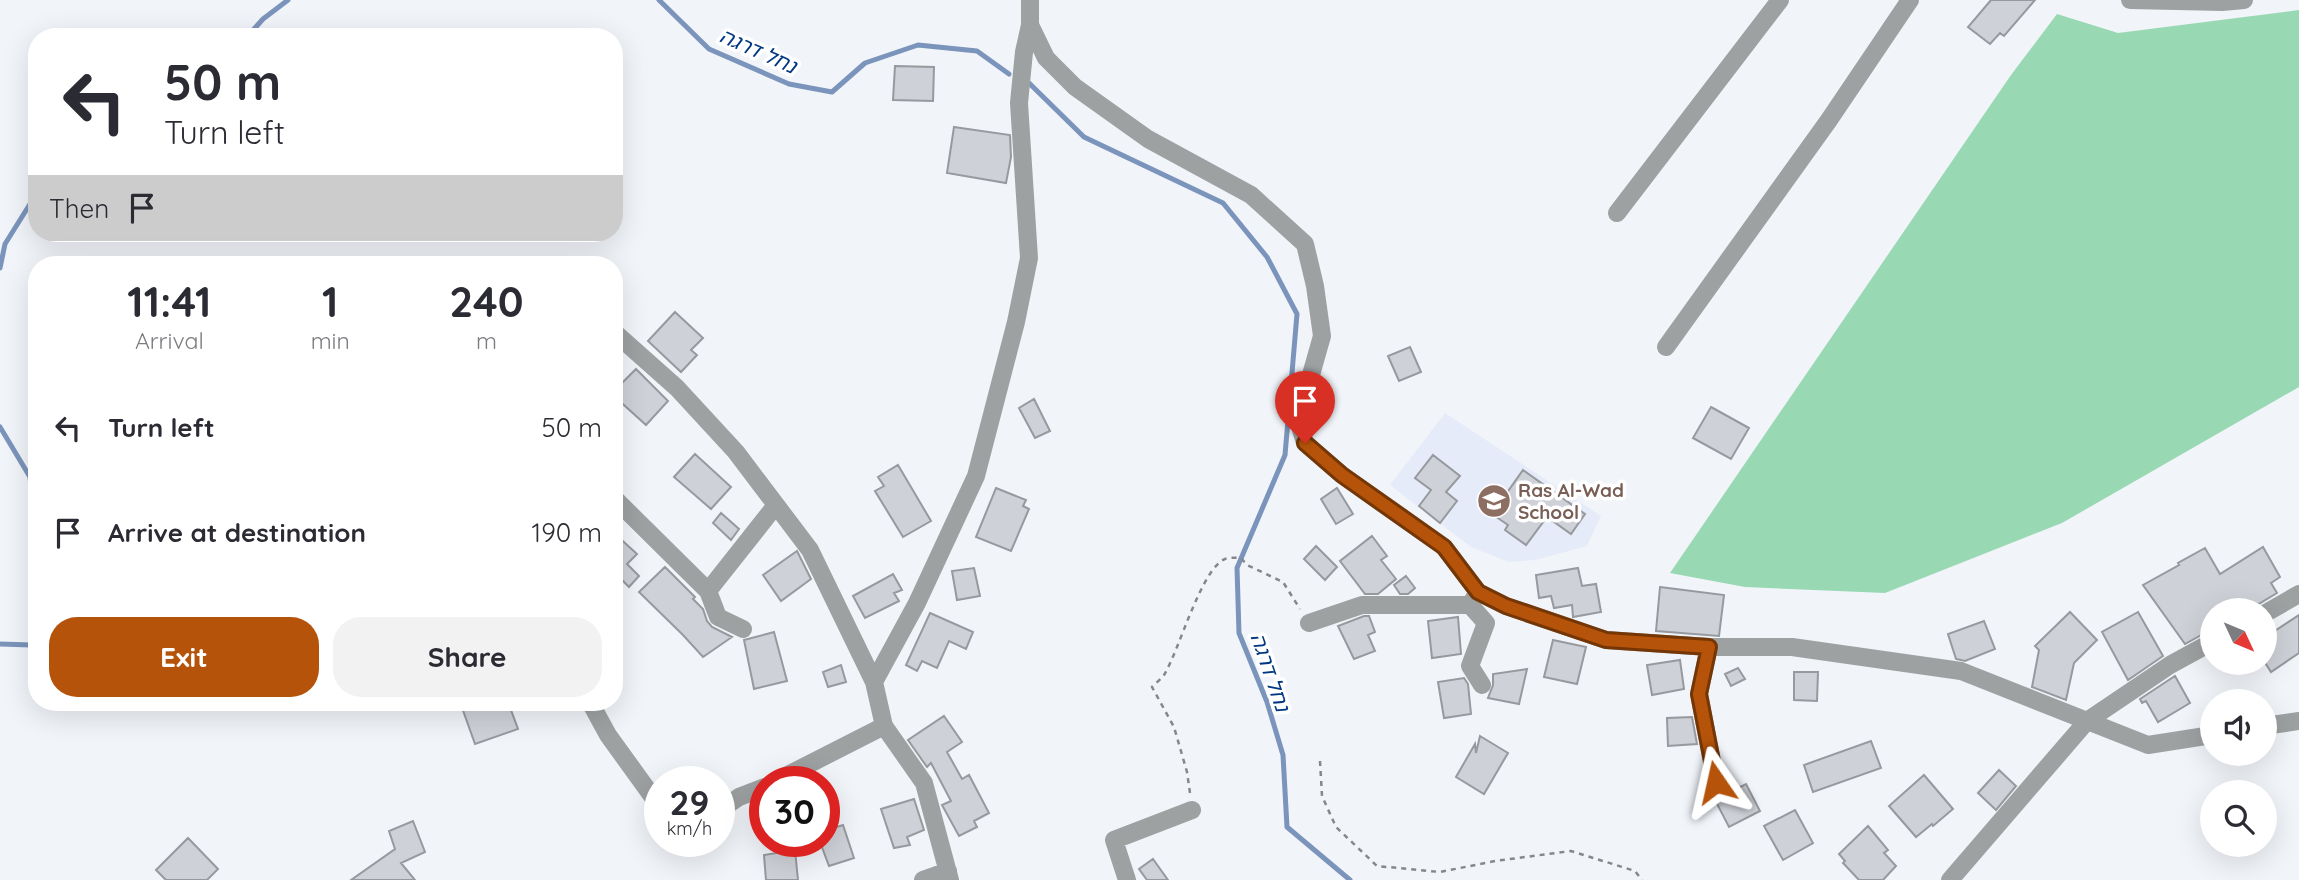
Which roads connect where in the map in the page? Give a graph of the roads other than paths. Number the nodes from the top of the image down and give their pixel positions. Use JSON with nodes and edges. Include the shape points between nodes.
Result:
{"nodes":[{"id":1,"x":1030,"y":0,"type":"edge"},
{"id":2,"x":1780,"y":0,"type":"edge"},
{"id":3,"x":1910,"y":0,"type":"edge"},
{"id":4,"x":2130,"y":0,"type":"edge"},
{"id":5,"x":2244,"y":0,"type":"edge"},
{"id":6,"x":1030,"y":25,"type":"junction"},
{"id":7,"x":1617,"y":213,"type":"dead end"},
{"id":8,"x":623,"y":340,"type":"edge"},
{"id":9,"x":1666,"y":347,"type":"dead end"},
{"id":10,"x":776,"y":505,"type":"junction"},
{"id":11,"x":623,"y":507,"type":"edge"},
{"id":12,"x":708,"y":591,"type":"junction"},
{"id":13,"x":2299,"y":594,"type":"edge"},
{"id":14,"x":1474,"y":598,"type":"junction"},
{"id":15,"x":2277,"y":607,"type":"edge"},
{"id":16,"x":1309,"y":623,"type":"road end"},
{"id":17,"x":743,"y":629,"type":"dead end"},
{"id":18,"x":1709,"y":647,"type":"junction"},
{"id":19,"x":2200,"y":649,"type":"edge"},
{"id":20,"x":874,"y":682,"type":"junction"},
{"id":21,"x":1482,"y":685,"type":"dead end"},
{"id":22,"x":595,"y":711,"type":"edge"},
{"id":23,"x":2299,"y":720,"type":"edge"},
{"id":24,"x":2087,"y":721,"type":"junction"},
{"id":25,"x":2277,"y":724,"type":"edge"},
{"id":26,"x":884,"y":726,"type":"junction"},
{"id":27,"x":2200,"y":737,"type":"edge"},
{"id":28,"x":805,"y":766,"type":"edge"},
{"id":29,"x":1716,"y":782,"type":"dead end"},
{"id":30,"x":644,"y":785,"type":"edge"},
{"id":31,"x":1192,"y":810,"type":"road end"},
{"id":32,"x":949,"y":875,"type":"edge"},
{"id":33,"x":923,"y":880,"type":"edge"},
{"id":34,"x":1127,"y":880,"type":"edge"},
{"id":35,"x":1950,"y":880,"type":"edge"}],
"edges":[{"from":1,"to":6,"type":"street"},
{"from":2,"to":7,"type":"street"},
{"from":3,"to":9,"type":"street"},
{"from":4,"to":5,"type":"street"},
{"from":6,"to":14,"type":"street","via":[[1046,58],[1074,87],[1148,139],[1251,195],[1305,244],[1322,336],[1300,426],[1305,443],[1444,547]]},
{"from":6,"to":20,"type":"street","via":[[1019,103],[1029,258],[1016,322],[976,476]]},
{"from":8,"to":10,"type":"street","via":[[685,397],[736,452]]},
{"from":10,"to":12,"type":"street"},
{"from":10,"to":20,"type":"street","via":[[810,550]]},
{"from":11,"to":12,"type":"street"},
{"from":12,"to":17,"type":"street","via":[[718,617]]},
{"from":13,"to":15,"type":"street"},
{"from":14,"to":16,"type":"street","via":[[1362,605]]},
{"from":14,"to":18,"type":"street","via":[[1606,640]]},
{"from":14,"to":21,"type":"street","via":[[1486,623],[1470,666]]},
{"from":18,"to":24,"type":"street","via":[[1792,647],[1961,671]]},
{"from":18,"to":29,"type":"street","via":[[1699,694]]},
{"from":19,"to":24,"type":"street"},
{"from":20,"to":26,"type":"street"},
{"from":22,"to":30,"type":"street"},
{"from":23,"to":25,"type":"street"},
{"from":24,"to":27,"type":"street","via":[[2148,745]]},
{"from":24,"to":35,"type":"street"},
{"from":26,"to":28,"type":"street"},
{"from":26,"to":32,"type":"street","via":[[924,783]]},
{"from":31,"to":34,"type":"street","via":[[1114,840]]},
{"from":32,"to":33,"type":"street"}]}
